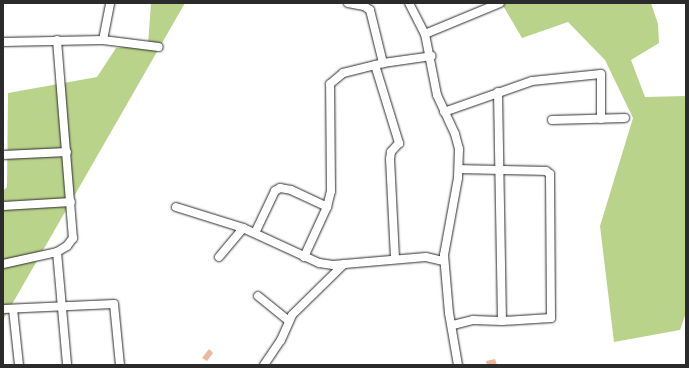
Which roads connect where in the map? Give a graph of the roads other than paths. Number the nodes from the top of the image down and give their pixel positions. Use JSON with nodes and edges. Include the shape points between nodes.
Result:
{"nodes":[{"id":1,"x":110,"y":3,"type":"edge"},
{"id":2,"x":409,"y":3,"type":"edge"},
{"id":3,"x":500,"y":3,"type":"edge"},
{"id":4,"x":350,"y":4,"type":"edge"},
{"id":5,"x":426,"y":34,"type":"junction"},
{"id":6,"x":57,"y":40,"type":"junction"},
{"id":7,"x":103,"y":40,"type":"junction"},
{"id":8,"x":3,"y":42,"type":"edge"},
{"id":9,"x":159,"y":47,"type":"dead end"},
{"id":10,"x":432,"y":56,"type":"junction"},
{"id":11,"x":379,"y":64,"type":"junction"},
{"id":12,"x":498,"y":92,"type":"junction"},
{"id":13,"x":444,"y":112,"type":"junction"},
{"id":14,"x":625,"y":118,"type":"dead end"},
{"id":15,"x":601,"y":119,"type":"junction"},
{"id":16,"x":552,"y":120,"type":"dead end"},
{"id":17,"x":67,"y":152,"type":"junction"},
{"id":18,"x":3,"y":155,"type":"edge"},
{"id":19,"x":459,"y":169,"type":"junction"},
{"id":20,"x":498,"y":171,"type":"junction"},
{"id":21,"x":71,"y":202,"type":"junction"},
{"id":22,"x":3,"y":206,"type":"edge"},
{"id":23,"x":176,"y":207,"type":"dead end"},
{"id":24,"x":327,"y":207,"type":"junction"},
{"id":25,"x":243,"y":228,"type":"junction"},
{"id":26,"x":255,"y":233,"type":"junction"},
{"id":27,"x":57,"y":252,"type":"junction"},
{"id":28,"x":304,"y":256,"type":"junction"},
{"id":29,"x":219,"y":257,"type":"dead end"},
{"id":30,"x":395,"y":259,"type":"junction"},
{"id":31,"x":444,"y":260,"type":"junction"},
{"id":32,"x":3,"y":264,"type":"edge"},
{"id":33,"x":344,"y":264,"type":"junction"},
{"id":34,"x":258,"y":296,"type":"dead end"},
{"id":35,"x":63,"y":306,"type":"junction"},
{"id":36,"x":13,"y":309,"type":"junction"},
{"id":37,"x":3,"y":310,"type":"edge"},
{"id":38,"x":289,"y":320,"type":"junction"},
{"id":39,"x":502,"y":322,"type":"junction"},
{"id":40,"x":453,"y":325,"type":"junction"},
{"id":41,"x":19,"y":365,"type":"edge"},
{"id":42,"x":68,"y":365,"type":"edge"},
{"id":43,"x":120,"y":365,"type":"edge"},
{"id":44,"x":264,"y":365,"type":"edge"},
{"id":45,"x":458,"y":365,"type":"edge"}],
"edges":[{"from":1,"to":7,"type":"street"},
{"from":2,"to":5,"type":"street"},
{"from":3,"to":5,"type":"street"},
{"from":4,"to":11,"type":"street","via":[[364,6],[370,10]]},
{"from":5,"to":10,"type":"street"},
{"from":6,"to":7,"type":"street"},
{"from":6,"to":8,"type":"street"},
{"from":6,"to":17,"type":"street"},
{"from":7,"to":9,"type":"street"},
{"from":10,"to":11,"type":"street"},
{"from":10,"to":13,"type":"street","via":[[437,95]]},
{"from":11,"to":24,"type":"street","via":[[343,73],[330,84],[332,180]]},
{"from":11,"to":30,"type":"street","via":[[399,144],[391,152],[390,159]]},
{"from":12,"to":13,"type":"street"},
{"from":12,"to":15,"type":"street","via":[[532,81],[601,74]]},
{"from":12,"to":20,"type":"street"},
{"from":13,"to":19,"type":"street","via":[[458,141]]},
{"from":14,"to":15,"type":"street"},
{"from":15,"to":16,"type":"street"},
{"from":17,"to":18,"type":"street"},
{"from":17,"to":21,"type":"street"},
{"from":19,"to":20,"type":"street"},
{"from":19,"to":31,"type":"street"},
{"from":20,"to":39,"type":"street"},
{"from":20,"to":39,"type":"street","via":[[546,171],[550,174],[552,183],[551,318]]},
{"from":21,"to":22,"type":"street"},
{"from":21,"to":27,"type":"street","via":[[73,238],[67,246]]},
{"from":23,"to":25,"type":"street"},
{"from":24,"to":26,"type":"street","via":[[292,190],[280,188],[275,191]]},
{"from":24,"to":28,"type":"street"},
{"from":25,"to":26,"type":"street"},
{"from":25,"to":29,"type":"street"},
{"from":26,"to":28,"type":"street"},
{"from":27,"to":32,"type":"street"},
{"from":27,"to":35,"type":"street"},
{"from":28,"to":33,"type":"street","via":[[326,264]]},
{"from":30,"to":31,"type":"street","via":[[426,257]]},
{"from":30,"to":33,"type":"street"},
{"from":31,"to":40,"type":"street"},
{"from":33,"to":38,"type":"street"},
{"from":34,"to":38,"type":"street"},
{"from":35,"to":36,"type":"street"},
{"from":35,"to":42,"type":"street"},
{"from":35,"to":43,"type":"street","via":[[114,304]]},
{"from":36,"to":37,"type":"street"},
{"from":36,"to":41,"type":"street"},
{"from":38,"to":44,"type":"street","via":[[276,350]]},
{"from":39,"to":40,"type":"street","via":[[473,320]]},
{"from":40,"to":45,"type":"street"}]}
